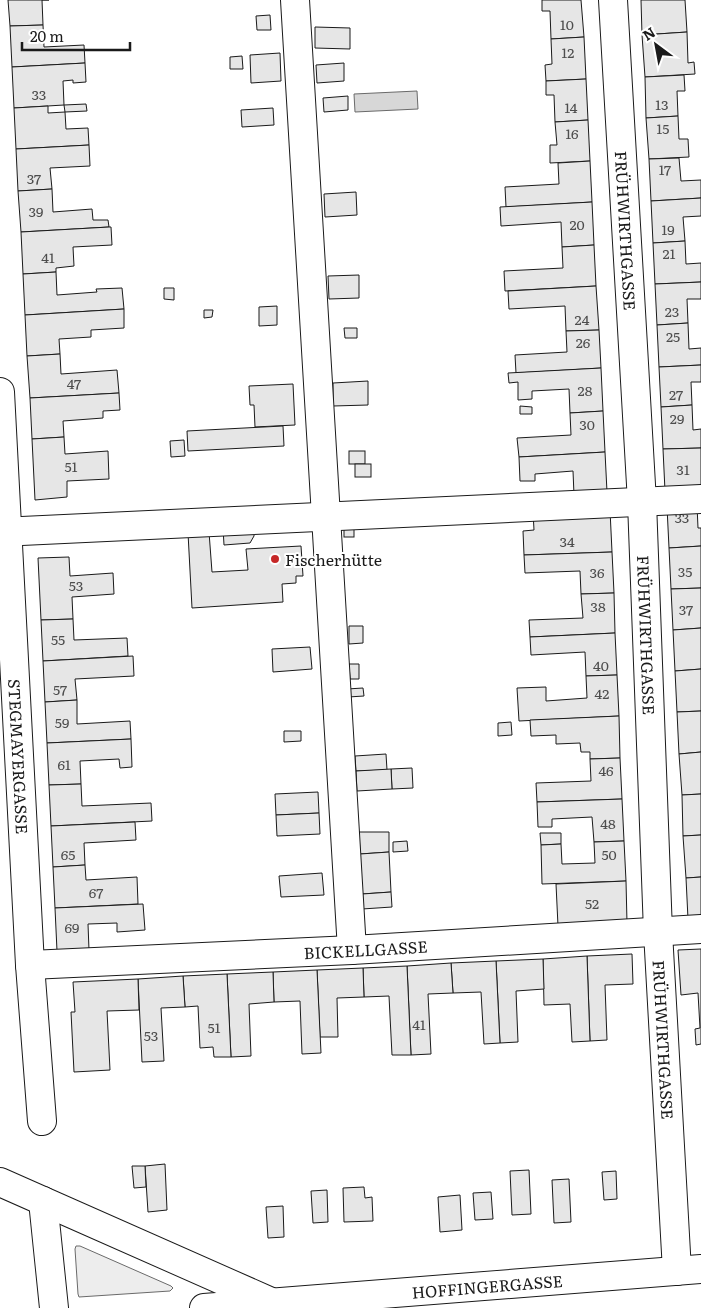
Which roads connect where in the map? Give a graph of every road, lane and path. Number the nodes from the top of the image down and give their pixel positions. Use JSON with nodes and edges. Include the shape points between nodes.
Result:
{"nodes":[{"id":1,"x":294,"y":0,"type":"edge"},
{"id":2,"x":613,"y":0,"type":"edge"},
{"id":3,"x":0,"y":392,"type":"edge"},
{"id":4,"x":701,"y":499,"type":"edge"},
{"id":5,"x":642,"y":502,"type":"junction"},
{"id":6,"x":326,"y":517,"type":"junction"},
{"id":7,"x":3,"y":532,"type":"edge"},
{"id":8,"x":701,"y":929,"type":"edge"},
{"id":9,"x":658,"y":932,"type":"junction"},
{"id":10,"x":352,"y":950,"type":"junction"},
{"id":11,"x":30,"y":965,"type":"junction"},
{"id":12,"x":42,"y":1121,"type":"dead end"},
{"id":13,"x":0,"y":1182,"type":"edge"},
{"id":14,"x":43,"y":1201,"type":"junction"},
{"id":15,"x":689,"y":1270,"type":"edge"},
{"id":16,"x":272,"y":1302,"type":"junction"},
{"id":17,"x":54,"y":1308,"type":"edge"},
{"id":18,"x":204,"y":1308,"type":"edge"}],
"edges":[{"from":1,"to":6,"type":"street"},
{"from":2,"to":5,"type":"street","name":"FRÜHWIRTHGASSE"},
{"from":3,"to":7,"type":"street","name":"STEGMAYERGASSE"},
{"from":4,"to":5,"type":"street"},
{"from":5,"to":6,"type":"street"},
{"from":5,"to":9,"type":"street","name":"FRÜHWIRTHGASSE"},
{"from":6,"to":7,"type":"street"},
{"from":6,"to":10,"type":"street"},
{"from":7,"to":11,"type":"street","name":"STEGMAYERGASSE"},
{"from":8,"to":9,"type":"street","name":"BICKELLGASSE"},
{"from":9,"to":10,"type":"street","name":"BICKELLGASSE"},
{"from":9,"to":15,"type":"street","name":"FRÜHWIRTHGASSE"},
{"from":10,"to":11,"type":"street","name":"BICKELLGASSE"},
{"from":11,"to":12,"type":"street","name":"STEGMAYERGASSE"},
{"from":13,"to":14,"type":"street","name":"HOFFINGERGASSE"},
{"from":14,"to":16,"type":"street","name":"HOFFINGERGASSE"},
{"from":14,"to":17,"type":"street"},
{"from":15,"to":16,"type":"street","name":"HOFFINGERGASSE"},
{"from":16,"to":18,"type":"street","name":"HOFFINGERGASSE"}]}
